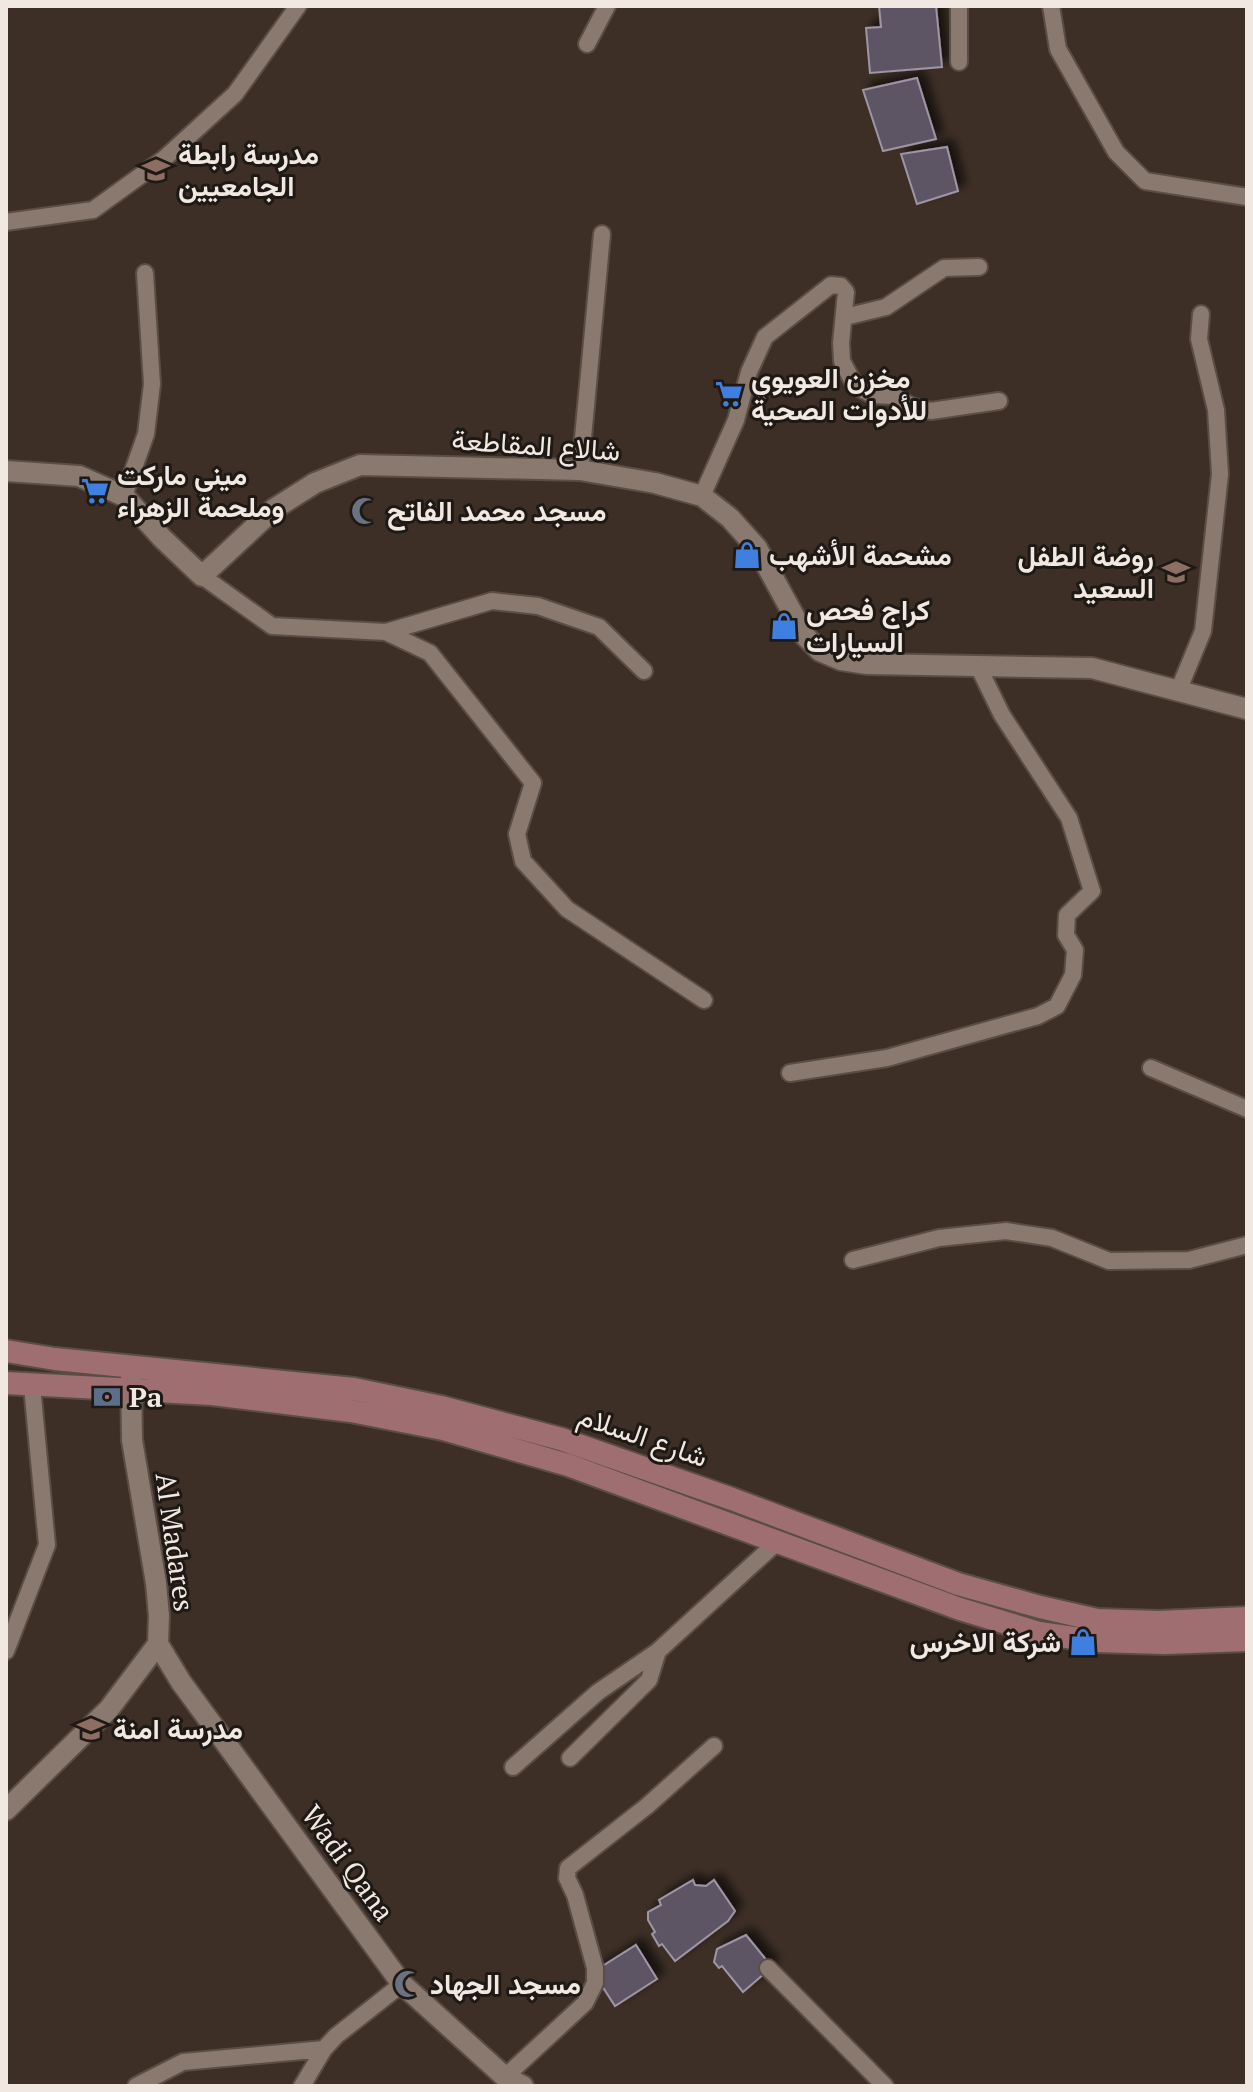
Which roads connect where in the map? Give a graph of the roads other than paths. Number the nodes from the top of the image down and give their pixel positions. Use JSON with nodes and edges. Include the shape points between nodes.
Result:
{"nodes":[{"id":1,"x":298,"y":6,"type":"edge"},
{"id":2,"x":607,"y":6,"type":"edge"},
{"id":3,"x":959,"y":6,"type":"edge"},
{"id":4,"x":1051,"y":6,"type":"edge"},
{"id":5,"x":587,"y":44,"type":"dead end"},
{"id":6,"x":959,"y":62,"type":"dead end"},
{"id":7,"x":1247,"y":197,"type":"edge"},
{"id":8,"x":6,"y":222,"type":"edge"},
{"id":9,"x":602,"y":234,"type":"dead end"},
{"id":10,"x":979,"y":267,"type":"dead end"},
{"id":11,"x":145,"y":273,"type":"dead end"},
{"id":12,"x":1201,"y":314,"type":"dead end"},
{"id":13,"x":845,"y":317,"type":"junction"},
{"id":14,"x":999,"y":401,"type":"dead end"},
{"id":15,"x":580,"y":470,"type":"junction"},
{"id":16,"x":6,"y":471,"type":"edge"},
{"id":17,"x":124,"y":496,"type":"junction"},
{"id":18,"x":702,"y":496,"type":"junction"},
{"id":19,"x":202,"y":576,"type":"junction"},
{"id":20,"x":386,"y":632,"type":"junction"},
{"id":21,"x":977,"y":664,"type":"junction"},
{"id":22,"x":644,"y":671,"type":"dead end"},
{"id":23,"x":1179,"y":689,"type":"junction"},
{"id":24,"x":1247,"y":709,"type":"edge"},
{"id":25,"x":704,"y":1000,"type":"dead end"},
{"id":26,"x":1151,"y":1068,"type":"dead end"},
{"id":27,"x":790,"y":1073,"type":"dead end"},
{"id":28,"x":1247,"y":1109,"type":"edge"},
{"id":29,"x":1247,"y":1245,"type":"edge"},
{"id":30,"x":853,"y":1260,"type":"dead end"},
{"id":31,"x":6,"y":1351,"type":"edge"},
{"id":32,"x":132,"y":1366,"type":"junction"},
{"id":33,"x":6,"y":1383,"type":"edge"},
{"id":34,"x":32,"y":1386,"type":"junction"},
{"id":35,"x":130,"y":1390,"type":"junction"},
{"id":36,"x":776,"y":1543,"type":"junction"},
{"id":37,"x":1247,"y":1618,"type":"edge"},
{"id":38,"x":1247,"y":1640,"type":"edge"},
{"id":39,"x":158,"y":1644,"type":"junction"},
{"id":40,"x":6,"y":1651,"type":"edge"},
{"id":41,"x":658,"y":1651,"type":"junction"},
{"id":42,"x":714,"y":1746,"type":"dead end"},
{"id":43,"x":570,"y":1758,"type":"dead end"},
{"id":44,"x":513,"y":1767,"type":"dead end"},
{"id":45,"x":6,"y":1810,"type":"edge"},
{"id":46,"x":768,"y":1968,"type":"dead end"},
{"id":47,"x":402,"y":1984,"type":"junction"},
{"id":48,"x":324,"y":2049,"type":"junction"},
{"id":49,"x":512,"y":2083,"type":"edge"},
{"id":50,"x":136,"y":2086,"type":"edge"},
{"id":51,"x":302,"y":2086,"type":"edge"},
{"id":52,"x":885,"y":2086,"type":"edge"}],
"edges":[{"from":1,"to":8,"type":"street","via":[[235,94],[165,158],[93,210]]},
{"from":2,"to":5,"type":"street"},
{"from":3,"to":6,"type":"street"},
{"from":4,"to":7,"type":"street","via":[[1058,49],[1116,152],[1145,181]]},
{"from":9,"to":15,"type":"street"},
{"from":10,"to":13,"type":"street","via":[[944,268],[886,307]]},
{"from":11,"to":17,"type":"street","via":[[152,384],[146,434]]},
{"from":12,"to":23,"type":"street","via":[[1199,339],[1216,410],[1220,474],[1203,631]]},
{"from":13,"to":14,"type":"street","via":[[842,361],[868,394],[894,396],[931,411]]},
{"from":13,"to":18,"type":"street","via":[[846,290],[831,285],[765,337]]},
{"from":15,"to":18,"type":"street","name":"شالاع المقاطعة"},
{"from":15,"to":19,"type":"street","name":"شالاع المقاطعة","via":[[360,465],[315,483],[274,509]]},
{"from":16,"to":17,"type":"street","via":[[79,476]]},
{"from":17,"to":19,"type":"street"},
{"from":18,"to":21,"type":"street","name":"شالاع المقاطعة","via":[[757,548],[805,636],[820,651],[867,664]]},
{"from":19,"to":20,"type":"street","via":[[272,626]]},
{"from":20,"to":22,"type":"street","via":[[492,601],[538,606],[599,627]]},
{"from":20,"to":25,"type":"street","via":[[430,653],[533,783],[517,834],[523,861],[567,909]]},
{"from":21,"to":23,"type":"street","name":"شالاع المقاطعة","via":[[1092,668]]},
{"from":21,"to":27,"type":"street","via":[[1002,715],[1069,818],[1092,891],[1067,915],[1066,935],[1075,950],[1073,975],[1057,1006],[1038,1016],[887,1058]]},
{"from":23,"to":24,"type":"street","name":"شالاع المقاطعة"},
{"from":26,"to":28,"type":"street"},
{"from":29,"to":30,"type":"street","via":[[1189,1260],[1109,1261],[1052,1238],[1006,1231],[939,1238]]},
{"from":31,"to":32,"type":"main road","name":"شارع السلام"},
{"from":32,"to":35,"type":"street","name":"Al Madares"},
{"from":32,"to":37,"type":"main road","name":"شارع السلام","via":[[354,1389],[486,1419],[561,1439],[958,1584],[1069,1614],[1113,1621]]},
{"from":33,"to":34,"type":"main road","name":"شارع السلام"},
{"from":34,"to":35,"type":"main road","name":"شارع السلام"},
{"from":34,"to":40,"type":"street","via":[[47,1545]]},
{"from":35,"to":36,"type":"main road","name":"شارع السلام","via":[[351,1411],[443,1429],[568,1465]]},
{"from":35,"to":39,"type":"street","name":"Al Madares","via":[[132,1440],[159,1616]]},
{"from":36,"to":38,"type":"main road","name":"شارع السلام","via":[[1039,1633],[1095,1641]]},
{"from":36,"to":41,"type":"street"},
{"from":39,"to":45,"type":"street","name":"Al Madares","via":[[109,1709]]},
{"from":39,"to":47,"type":"street","name":"Wadi Qana"},
{"from":41,"to":43,"type":"street","via":[[649,1680]]},
{"from":41,"to":44,"type":"street","via":[[598,1692]]},
{"from":42,"to":49,"type":"street","via":[[568,1868],[595,1968],[593,1990]]},
{"from":46,"to":52,"type":"street"},
{"from":47,"to":48,"type":"street"},
{"from":47,"to":49,"type":"street","name":"Wadi Qana"},
{"from":48,"to":50,"type":"street","via":[[183,2062]]},
{"from":48,"to":51,"type":"street"}]}
